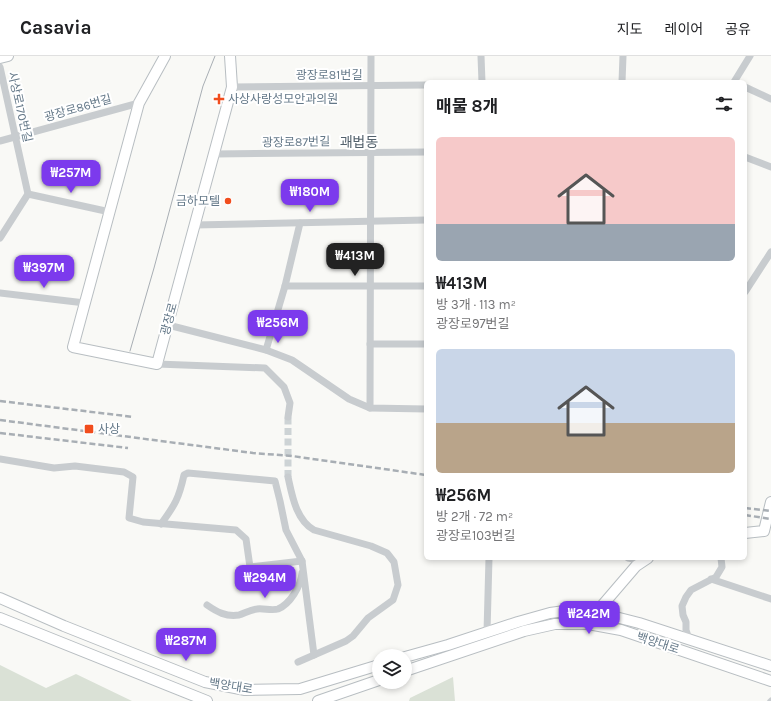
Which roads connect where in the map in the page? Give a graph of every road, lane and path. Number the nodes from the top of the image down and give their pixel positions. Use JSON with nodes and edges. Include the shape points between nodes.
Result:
{"nodes":[{"id":1,"x":8,"y":56,"type":"edge"},
{"id":2,"x":165,"y":56,"type":"edge"},
{"id":3,"x":230,"y":56,"type":"edge"},
{"id":4,"x":371,"y":56,"type":"edge"},
{"id":5,"x":481,"y":56,"type":"edge"},
{"id":6,"x":623,"y":56,"type":"edge"},
{"id":7,"x":750,"y":56,"type":"edge"},
{"id":8,"x":0,"y":58,"type":"edge"},
{"id":9,"x":0,"y":67,"type":"edge"},
{"id":10,"x":482,"y":80,"type":"edge"},
{"id":11,"x":622,"y":80,"type":"edge"},
{"id":12,"x":735,"y":80,"type":"edge"},
{"id":13,"x":424,"y":85,"type":"edge"},
{"id":14,"x":371,"y":86,"type":"junction"},
{"id":15,"x":232,"y":87,"type":"junction"},
{"id":16,"x":747,"y":88,"type":"edge"},
{"id":17,"x":771,"y":99,"type":"edge"},
{"id":18,"x":139,"y":103,"type":"junction"},
{"id":19,"x":16,"y":137,"type":"junction"},
{"id":20,"x":0,"y":141,"type":"edge"},
{"id":21,"x":371,"y":152,"type":"junction"},
{"id":22,"x":424,"y":152,"type":"edge"},
{"id":23,"x":214,"y":154,"type":"junction"},
{"id":24,"x":747,"y":158,"type":"edge"},
{"id":25,"x":771,"y":167,"type":"edge"},
{"id":26,"x":28,"y":194,"type":"junction"},
{"id":27,"x":110,"y":212,"type":"junction"},
{"id":28,"x":424,"y":220,"type":"edge"},
{"id":29,"x":371,"y":221,"type":"junction"},
{"id":30,"x":300,"y":222,"type":"junction"},
{"id":31,"x":194,"y":225,"type":"junction"},
{"id":32,"x":0,"y":238,"type":"edge"},
{"id":33,"x":771,"y":252,"type":"edge"},
{"id":34,"x":285,"y":286,"type":"junction"},
{"id":35,"x":370,"y":286,"type":"junction"},
{"id":36,"x":424,"y":286,"type":"edge"},
{"id":37,"x":747,"y":288,"type":"edge"},
{"id":38,"x":0,"y":292,"type":"edge"},
{"id":39,"x":85,"y":304,"type":"junction"},
{"id":40,"x":168,"y":326,"type":"junction"},
{"id":41,"x":370,"y":344,"type":"junction"},
{"id":42,"x":424,"y":344,"type":"edge"},
{"id":43,"x":266,"y":350,"type":"junction"},
{"id":44,"x":157,"y":364,"type":"junction"},
{"id":45,"x":370,"y":408,"type":"junction"},
{"id":46,"x":424,"y":409,"type":"edge"},
{"id":47,"x":288,"y":417,"type":"tunnel mouth"},
{"id":48,"x":0,"y":459,"type":"edge"},
{"id":49,"x":288,"y":477,"type":"tunnel mouth"},
{"id":50,"x":771,"y":502,"type":"edge"},
{"id":51,"x":161,"y":524,"type":"junction"},
{"id":52,"x":767,"y":532,"type":"edge"},
{"id":53,"x":747,"y":533,"type":"edge"},
{"id":54,"x":491,"y":560,"type":"edge"},
{"id":55,"x":646,"y":560,"type":"edge"},
{"id":56,"x":721,"y":560,"type":"edge"},
{"id":57,"x":302,"y":561,"type":"junction"},
{"id":58,"x":711,"y":579,"type":"junction"},
{"id":59,"x":0,"y":598,"type":"edge"},
{"id":60,"x":771,"y":599,"type":"edge"},
{"id":61,"x":207,"y":605,"type":"dead end"},
{"id":62,"x":596,"y":612,"type":"junction"},
{"id":63,"x":0,"y":618,"type":"edge"},
{"id":64,"x":588,"y":624,"type":"junction"},
{"id":65,"x":487,"y":632,"type":"junction"},
{"id":66,"x":689,"y":640,"type":"junction"},
{"id":67,"x":314,"y":655,"type":"junction"},
{"id":68,"x":412,"y":655,"type":"edge"},
{"id":69,"x":298,"y":662,"type":"dead end"},
{"id":70,"x":771,"y":666,"type":"edge"},
{"id":71,"x":372,"y":667,"type":"edge"},
{"id":72,"x":412,"y":669,"type":"edge"},
{"id":73,"x":771,"y":681,"type":"edge"},
{"id":74,"x":372,"y":682,"type":"edge"},
{"id":75,"x":207,"y":701,"type":"edge"},
{"id":76,"x":318,"y":701,"type":"edge"}],
"edges":[{"from":1,"to":8,"type":"main road"},
{"from":2,"to":18,"type":"main road"},
{"from":3,"to":15,"type":"main road","name":"광장로"},
{"from":4,"to":14,"type":"street"},
{"from":5,"to":10,"type":"street"},
{"from":6,"to":11,"type":"street"},
{"from":7,"to":12,"type":"street"},
{"from":9,"to":19,"type":"street","name":"사상로170번길"},
{"from":13,"to":14,"type":"street","name":"광장로81번길"},
{"from":14,"to":15,"type":"street","name":"광장로81번길"},
{"from":14,"to":21,"type":"street"},
{"from":15,"to":23,"type":"main road","name":"광장로"},
{"from":16,"to":17,"type":"street"},
{"from":18,"to":19,"type":"street","name":"광장로86번길"},
{"from":18,"to":27,"type":"main road"},
{"from":19,"to":20,"type":"street","name":"광장로86번길"},
{"from":19,"to":26,"type":"street","name":"사상로170번길"},
{"from":21,"to":22,"type":"street","name":"광장로87번길"},
{"from":21,"to":23,"type":"street","name":"광장로87번길"},
{"from":21,"to":29,"type":"street"},
{"from":23,"to":31,"type":"main road","name":"광장로"},
{"from":24,"to":25,"type":"street"},
{"from":26,"to":27,"type":"street"},
{"from":26,"to":32,"type":"street"},
{"from":27,"to":39,"type":"main road"},
{"from":28,"to":29,"type":"street"},
{"from":29,"to":30,"type":"street"},
{"from":29,"to":35,"type":"street"},
{"from":30,"to":31,"type":"street"},
{"from":30,"to":34,"type":"street"},
{"from":31,"to":40,"type":"main road","name":"광장로"},
{"from":33,"to":37,"type":"street"},
{"from":34,"to":35,"type":"street"},
{"from":34,"to":43,"type":"street"},
{"from":35,"to":36,"type":"street"},
{"from":35,"to":41,"type":"street"},
{"from":38,"to":39,"type":"street"},
{"from":39,"to":44,"type":"main road","via":[[73,347]]},
{"from":40,"to":43,"type":"street"},
{"from":40,"to":44,"type":"main road","name":"광장로"},
{"from":41,"to":42,"type":"street"},
{"from":41,"to":45,"type":"street"},
{"from":43,"to":45,"type":"street","via":[[292,360],[349,399]]},
{"from":44,"to":47,"type":"street","via":[[265,368],[284,387],[290,403]]},
{"from":45,"to":46,"type":"street"},
{"from":48,"to":51,"type":"street","via":[[54,468],[75,466],[124,472],[133,477],[129,518]]},
{"from":49,"to":67,"type":"street","via":[[295,505],[307,526],[387,552],[394,562],[398,585],[393,600],[368,618],[353,636]]},
{"from":50,"to":52,"type":"main road"},
{"from":51,"to":57,"type":"street","via":[[236,530],[246,539],[250,567]]},
{"from":51,"to":57,"type":"street","via":[[176,503],[184,475],[188,473],[275,481],[286,530]]},
{"from":52,"to":53,"type":"main road"},
{"from":54,"to":65,"type":"street"},
{"from":55,"to":62,"type":"main road","via":[[636,566]]},
{"from":56,"to":58,"type":"street","name":"백양대로","via":[[722,567],[716,577]]},
{"from":57,"to":61,"type":"street","via":[[302,577],[288,602],[278,609],[261,608],[227,615]]},
{"from":57,"to":67,"type":"street"},
{"from":58,"to":60,"type":"street"},
{"from":58,"to":66,"type":"street","name":"백양대로","via":[[691,590],[682,606]]},
{"from":59,"to":71,"type":"main road","name":"백양대로","via":[[205,682],[226,687],[245,690],[300,688]]},
{"from":62,"to":64,"type":"main road"},
{"from":62,"to":65,"type":"main road","name":"백양대로","via":[[572,610],[550,613]]},
{"from":62,"to":66,"type":"main road","name":"백양대로"},
{"from":63,"to":75,"type":"main road","name":"백양대로"},
{"from":64,"to":72,"type":"main road","name":"백양대로","via":[[555,624],[524,631]]},
{"from":64,"to":73,"type":"main road","name":"백양대로","via":[[621,630]]},
{"from":65,"to":68,"type":"main road","name":"백양대로"},
{"from":66,"to":70,"type":"main road","name":"백양대로"},
{"from":67,"to":69,"type":"street"},
{"from":74,"to":76,"type":"main road"}]}
